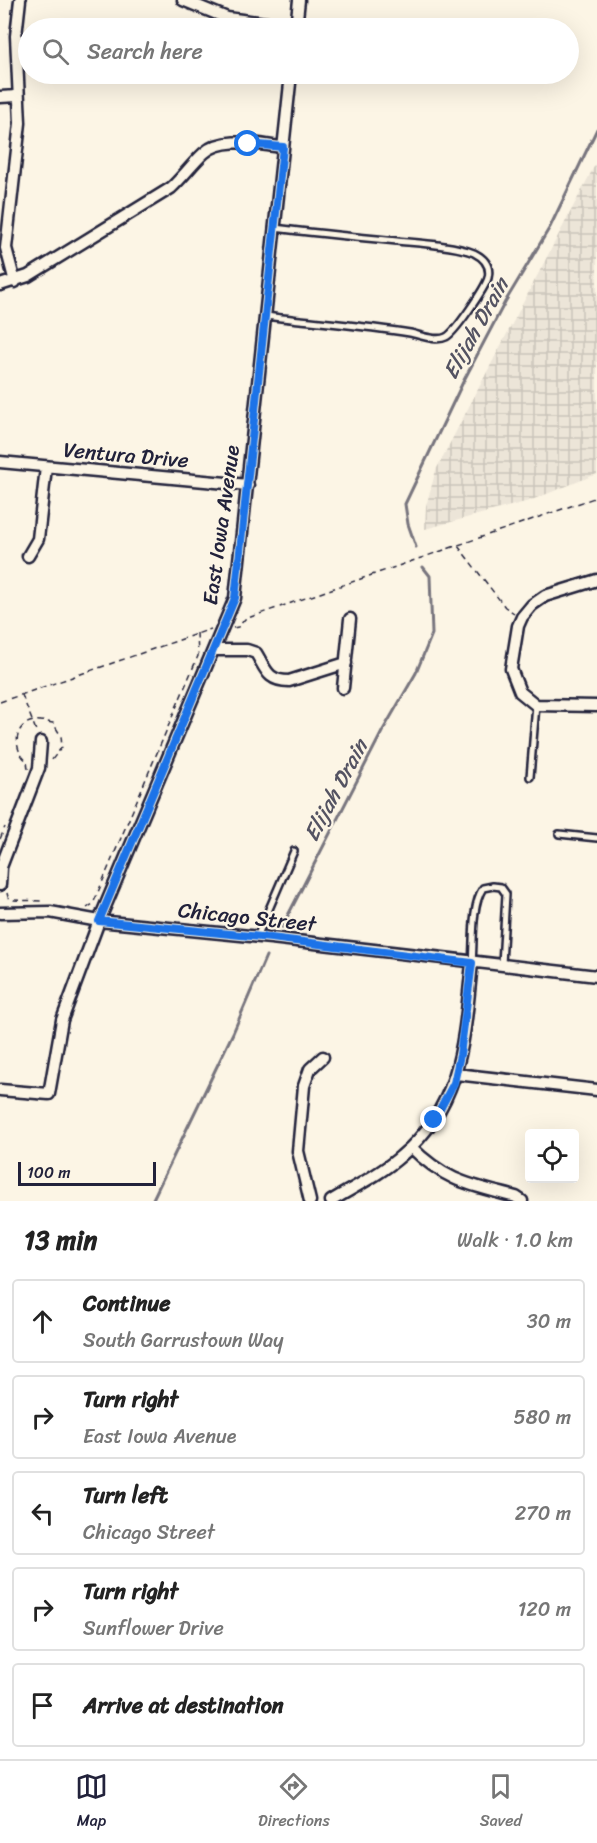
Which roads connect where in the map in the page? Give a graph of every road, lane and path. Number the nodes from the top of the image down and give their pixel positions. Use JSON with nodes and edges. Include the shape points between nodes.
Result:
{"nodes":[{"id":1,"x":20,"y":0,"type":"edge"},
{"id":2,"x":183,"y":0,"type":"edge"},
{"id":3,"x":299,"y":0,"type":"edge"},
{"id":4,"x":227,"y":18,"type":"edge"},
{"id":5,"x":297,"y":18,"type":"edge"},
{"id":6,"x":290,"y":84,"type":"edge"},
{"id":7,"x":18,"y":96,"type":"junction"},
{"id":8,"x":0,"y":97,"type":"edge"},
{"id":9,"x":283,"y":147,"type":"junction"},
{"id":10,"x":274,"y":228,"type":"junction"},
{"id":11,"x":15,"y":282,"type":"junction"},
{"id":12,"x":0,"y":285,"type":"edge"},
{"id":13,"x":265,"y":316,"type":"junction"},
{"id":14,"x":0,"y":462,"type":"edge"},
{"id":15,"x":46,"y":467,"type":"junction"},
{"id":16,"x":248,"y":486,"type":"junction"},
{"id":17,"x":597,"y":497,"type":"edge"},
{"id":18,"x":457,"y":545,"type":"junction"},
{"id":19,"x":28,"y":556,"type":"dead end"},
{"id":20,"x":597,"y":580,"type":"edge"},
{"id":21,"x":522,"y":617,"type":"junction"},
{"id":22,"x":350,"y":619,"type":"dead end"},
{"id":23,"x":214,"y":627,"type":"dead end"},
{"id":24,"x":231,"y":627,"type":"dead end"},
{"id":25,"x":197,"y":633,"type":"junction"},
{"id":26,"x":214,"y":650,"type":"junction"},
{"id":27,"x":346,"y":663,"type":"junction"},
{"id":28,"x":343,"y":687,"type":"dead end"},
{"id":29,"x":22,"y":694,"type":"junction"},
{"id":30,"x":0,"y":702,"type":"edge"},
{"id":31,"x":536,"y":705,"type":"junction"},
{"id":32,"x":597,"y":706,"type":"edge"},
{"id":33,"x":32,"y":721,"type":"junction"},
{"id":34,"x":40,"y":742,"type":"joint"},
{"id":35,"x":48,"y":764,"type":"dead end"},
{"id":36,"x":26,"y":775,"type":"dead end"},
{"id":37,"x":530,"y":777,"type":"dead end"},
{"id":38,"x":5,"y":826,"type":"dead end"},
{"id":39,"x":560,"y":834,"type":"dead end"},
{"id":40,"x":597,"y":837,"type":"edge"},
{"id":41,"x":0,"y":839,"type":"edge"},
{"id":42,"x":294,"y":851,"type":"dead end"},
{"id":43,"x":3,"y":886,"type":"edge"},
{"id":44,"x":41,"y":901,"type":"dead end"},
{"id":45,"x":86,"y":908,"type":"dead end"},
{"id":46,"x":0,"y":913,"type":"edge"},
{"id":47,"x":99,"y":921,"type":"junction"},
{"id":48,"x":256,"y":937,"type":"junction"},
{"id":49,"x":472,"y":963,"type":"junction"},
{"id":50,"x":502,"y":966,"type":"junction"},
{"id":51,"x":597,"y":976,"type":"edge"},
{"id":52,"x":323,"y":1057,"type":"dead end"},
{"id":53,"x":456,"y":1074,"type":"junction"},
{"id":54,"x":0,"y":1090,"type":"edge"},
{"id":55,"x":597,"y":1090,"type":"edge"},
{"id":56,"x":411,"y":1147,"type":"junction"},
{"id":57,"x":310,"y":1201,"type":"edge"},
{"id":58,"x":331,"y":1201,"type":"edge"},
{"id":59,"x":522,"y":1201,"type":"edge"}],
"edges":[{"from":1,"to":7,"type":"street","via":[[16,36]]},
{"from":2,"to":4,"type":"street"},
{"from":3,"to":5,"type":"street"},
{"from":6,"to":9,"type":"street","name":"East Iowa Avenue"},
{"from":7,"to":8,"type":"street"},
{"from":7,"to":11,"type":"street","via":[[20,123],[6,248]]},
{"from":9,"to":10,"type":"street","name":"East Iowa Avenue"},
{"from":9,"to":11,"type":"street","via":[[231,142],[217,145],[205,152],[171,188]]},
{"from":10,"to":13,"type":"street","name":"East Iowa Avenue"},
{"from":10,"to":13,"type":"lane","via":[[466,251],[485,261],[489,273],[464,317],[450,335],[441,339]]},
{"from":11,"to":12,"type":"street"},
{"from":13,"to":16,"type":"street","name":"East Iowa Avenue"},
{"from":14,"to":15,"type":"street","name":"Ventura Drive"},
{"from":15,"to":16,"type":"street","name":"Ventura Drive"},
{"from":15,"to":19,"type":"street","via":[[38,539]]},
{"from":16,"to":26,"type":"street","name":"East Iowa Avenue","via":[[235,598]]},
{"from":17,"to":18,"type":"path"},
{"from":18,"to":21,"type":"path","via":[[506,607]]},
{"from":18,"to":24,"type":"path"},
{"from":20,"to":21,"type":"street","via":[[545,596]]},
{"from":21,"to":31,"type":"street","via":[[511,669],[520,692]]},
{"from":22,"to":27,"type":"street"},
{"from":23,"to":25,"type":"path"},
{"from":25,"to":29,"type":"path"},
{"from":25,"to":45,"type":"path","via":[[198,656],[93,904]]},
{"from":26,"to":27,"type":"street","via":[[256,653],[266,673],[282,681]]},
{"from":26,"to":47,"type":"street","name":"East Iowa Avenue"},
{"from":27,"to":28,"type":"street"},
{"from":29,"to":30,"type":"path"},
{"from":29,"to":33,"type":"path"},
{"from":31,"to":32,"type":"street"},
{"from":31,"to":37,"type":"lane"},
{"from":33,"to":34,"type":"path"},
{"from":33,"to":35,"type":"path","via":[[53,723],[61,736],[62,747]]},
{"from":33,"to":36,"type":"path","via":[[23,726],[16,740],[22,758],[27,761]]},
{"from":34,"to":43,"type":"street","via":[[39,768],[1,867]]},
{"from":38,"to":41,"type":"path"},
{"from":39,"to":40,"type":"lane"},
{"from":42,"to":48,"type":"lane"},
{"from":43,"to":44,"type":"path","via":[[14,900]]},
{"from":46,"to":47,"type":"street","name":"Chicago Street","via":[[50,912]]},
{"from":47,"to":48,"type":"street","name":"Chicago Street"},
{"from":47,"to":54,"type":"street","name":"East Iowa Avenue","via":[[62,1020],[49,1094]]},
{"from":48,"to":49,"type":"street","name":"Chicago Street"},
{"from":49,"to":50,"type":"street","name":"Chicago Street"},
{"from":49,"to":50,"type":"lane","via":[[479,894],[483,888],[493,886],[501,887],[506,894]]},
{"from":49,"to":53,"type":"street"},
{"from":50,"to":51,"type":"street","name":"Chicago Street"},
{"from":52,"to":57,"type":"street","via":[[310,1069],[304,1086],[298,1151]]},
{"from":53,"to":55,"type":"street"},
{"from":53,"to":56,"type":"street","via":[[442,1108],[426,1133]]},
{"from":56,"to":58,"type":"street"},
{"from":56,"to":59,"type":"street","via":[[447,1176]]}]}
